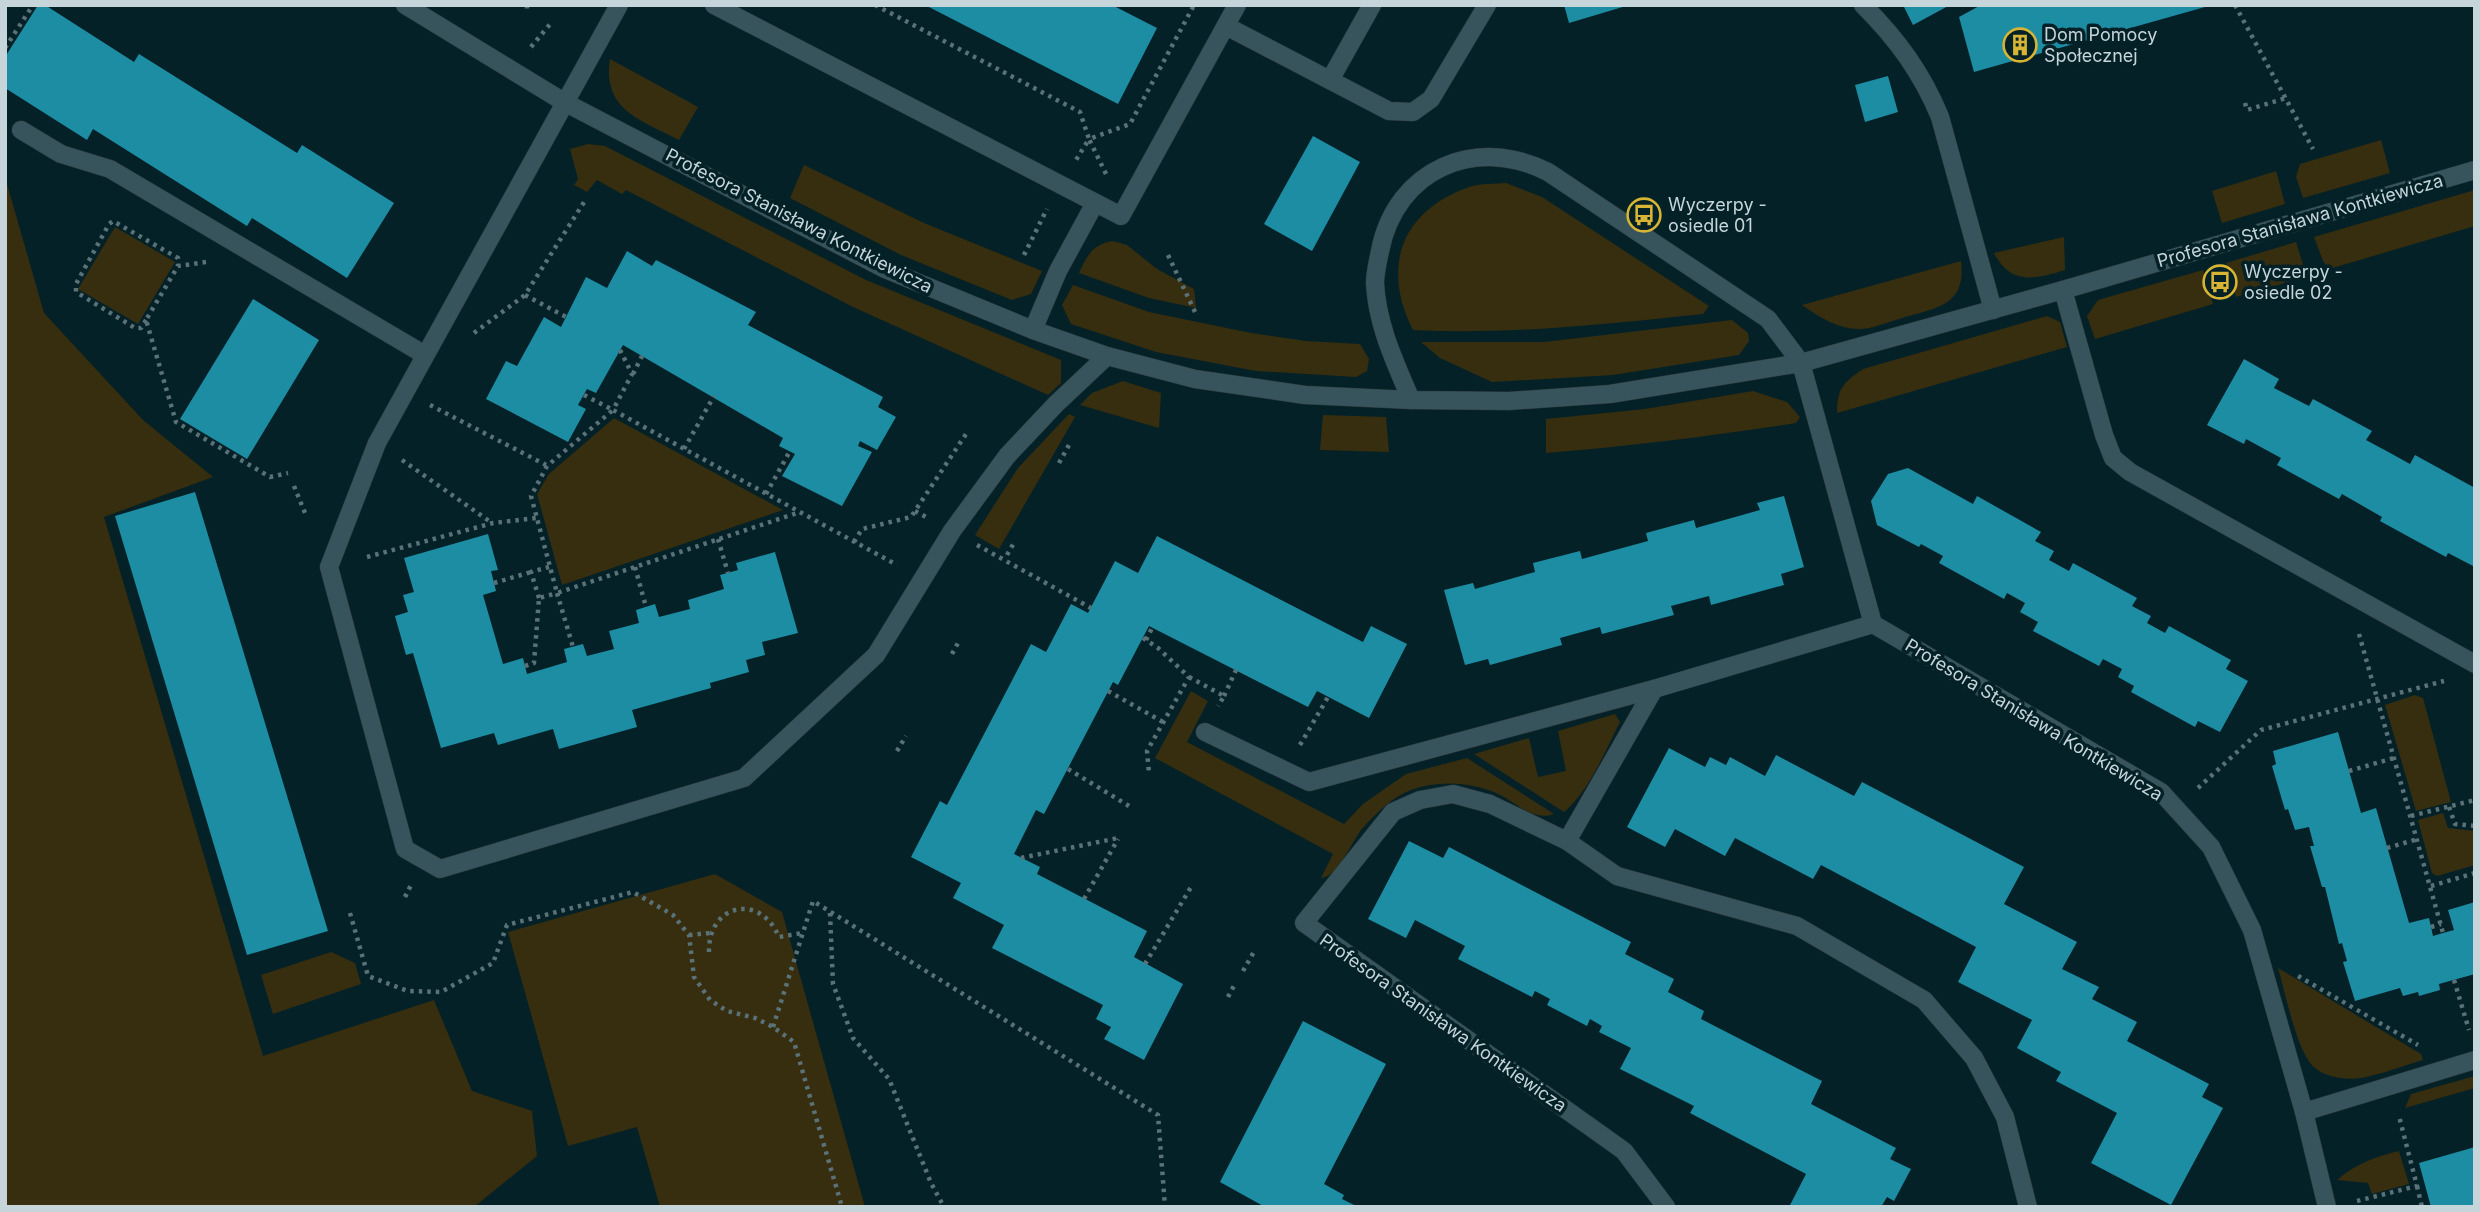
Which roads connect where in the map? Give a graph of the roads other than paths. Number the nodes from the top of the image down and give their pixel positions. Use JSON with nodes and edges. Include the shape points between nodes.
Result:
{"nodes":[{"id":1,"x":405,"y":5,"type":"edge"},
{"id":2,"x":619,"y":5,"type":"edge"},
{"id":3,"x":715,"y":5,"type":"edge"},
{"id":4,"x":1237,"y":5,"type":"edge"},
{"id":5,"x":1372,"y":5,"type":"edge"},
{"id":6,"x":1488,"y":5,"type":"edge"},
{"id":7,"x":1863,"y":5,"type":"edge"},
{"id":8,"x":1226,"y":26,"type":"junction"},
{"id":9,"x":1330,"y":80,"type":"junction"},
{"id":10,"x":564,"y":102,"type":"junction"},
{"id":11,"x":21,"y":130,"type":"dead end"},
{"id":12,"x":2475,"y":170,"type":"edge"},
{"id":13,"x":1095,"y":203,"type":"junction"},
{"id":14,"x":2063,"y":290,"type":"junction"},
{"id":15,"x":1993,"y":310,"type":"junction"},
{"id":16,"x":1033,"y":330,"type":"junction"},
{"id":17,"x":425,"y":355,"type":"junction"},
{"id":18,"x":1107,"y":356,"type":"junction"},
{"id":19,"x":1801,"y":363,"type":"junction"},
{"id":20,"x":1411,"y":400,"type":"junction"},
{"id":21,"x":1872,"y":624,"type":"junction"},
{"id":22,"x":2475,"y":664,"type":"edge"},
{"id":23,"x":1654,"y":689,"type":"junction"},
{"id":24,"x":1205,"y":732,"type":"dead end"},
{"id":25,"x":1567,"y":841,"type":"junction"},
{"id":26,"x":2475,"y":1060,"type":"edge"},
{"id":27,"x":2304,"y":1112,"type":"junction"},
{"id":28,"x":1666,"y":1207,"type":"edge"},
{"id":29,"x":2028,"y":1207,"type":"edge"},
{"id":30,"x":2327,"y":1207,"type":"edge"}],
"edges":[{"from":1,"to":10,"type":"street","name":"Profesora Stanisława Kontkiewicza"},
{"from":2,"to":10,"type":"street"},
{"from":3,"to":13,"type":"street"},
{"from":4,"to":8,"type":"street"},
{"from":5,"to":9,"type":"street"},
{"from":6,"to":9,"type":"street","via":[[1431,99],[1413,112],[1389,111]]},
{"from":7,"to":15,"type":"street","via":[[1895,39],[1928,89],[1940,117]]},
{"from":8,"to":9,"type":"street"},
{"from":8,"to":13,"type":"street","via":[[1121,216]]},
{"from":10,"to":16,"type":"street","name":"Profesora Stanisława Kontkiewicza","via":[[885,269]]},
{"from":10,"to":17,"type":"street"},
{"from":11,"to":17,"type":"street","via":[[61,154],[110,169]]},
{"from":12,"to":14,"type":"street","name":"Profesora Stanisława Kontkiewicza"},
{"from":13,"to":16,"type":"street"},
{"from":14,"to":15,"type":"street","name":"Profesora Stanisława Kontkiewicza"},
{"from":14,"to":22,"type":"street","via":[[2113,458],[2130,472]]},
{"from":15,"to":19,"type":"street","name":"Profesora Stanisława Kontkiewicza"},
{"from":16,"to":18,"type":"street","name":"Profesora Stanisława Kontkiewicza"},
{"from":17,"to":18,"type":"street","via":[[377,443],[329,567],[405,849],[440,869],[744,778],[876,655],[952,531],[1007,456]]},
{"from":18,"to":20,"type":"street","name":"Profesora Stanisława Kontkiewicza","via":[[1195,380],[1305,395]]},
{"from":19,"to":20,"type":"street","name":"Profesora Stanisława Kontkiewicza","via":[[1610,394],[1508,401]]},
{"from":19,"to":20,"type":"street","via":[[1768,319],[1548,172],[1509,157],[1481,158],[1437,169],[1417,183],[1390,216],[1382,239],[1375,281],[1383,335]]},
{"from":19,"to":21,"type":"street"},
{"from":21,"to":23,"type":"street"},
{"from":21,"to":27,"type":"street","name":"Profesora Stanisława Kontkiewicza","via":[[2161,792],[2211,847],[2252,930]]},
{"from":23,"to":24,"type":"street","via":[[1309,782]]},
{"from":23,"to":25,"type":"street"},
{"from":25,"to":28,"type":"street","name":"Profesora Stanisława Kontkiewicza","via":[[1489,804],[1453,794],[1420,800],[1393,812],[1304,923],[1624,1152]]},
{"from":25,"to":29,"type":"street","name":"Profesora Stanisława Kontkiewicza","via":[[1617,876],[1797,926],[1924,1000],[1974,1058],[2005,1117]]},
{"from":26,"to":27,"type":"street"},
{"from":27,"to":30,"type":"street","name":"Profesora Stanisława Kontkiewicza"}]}
